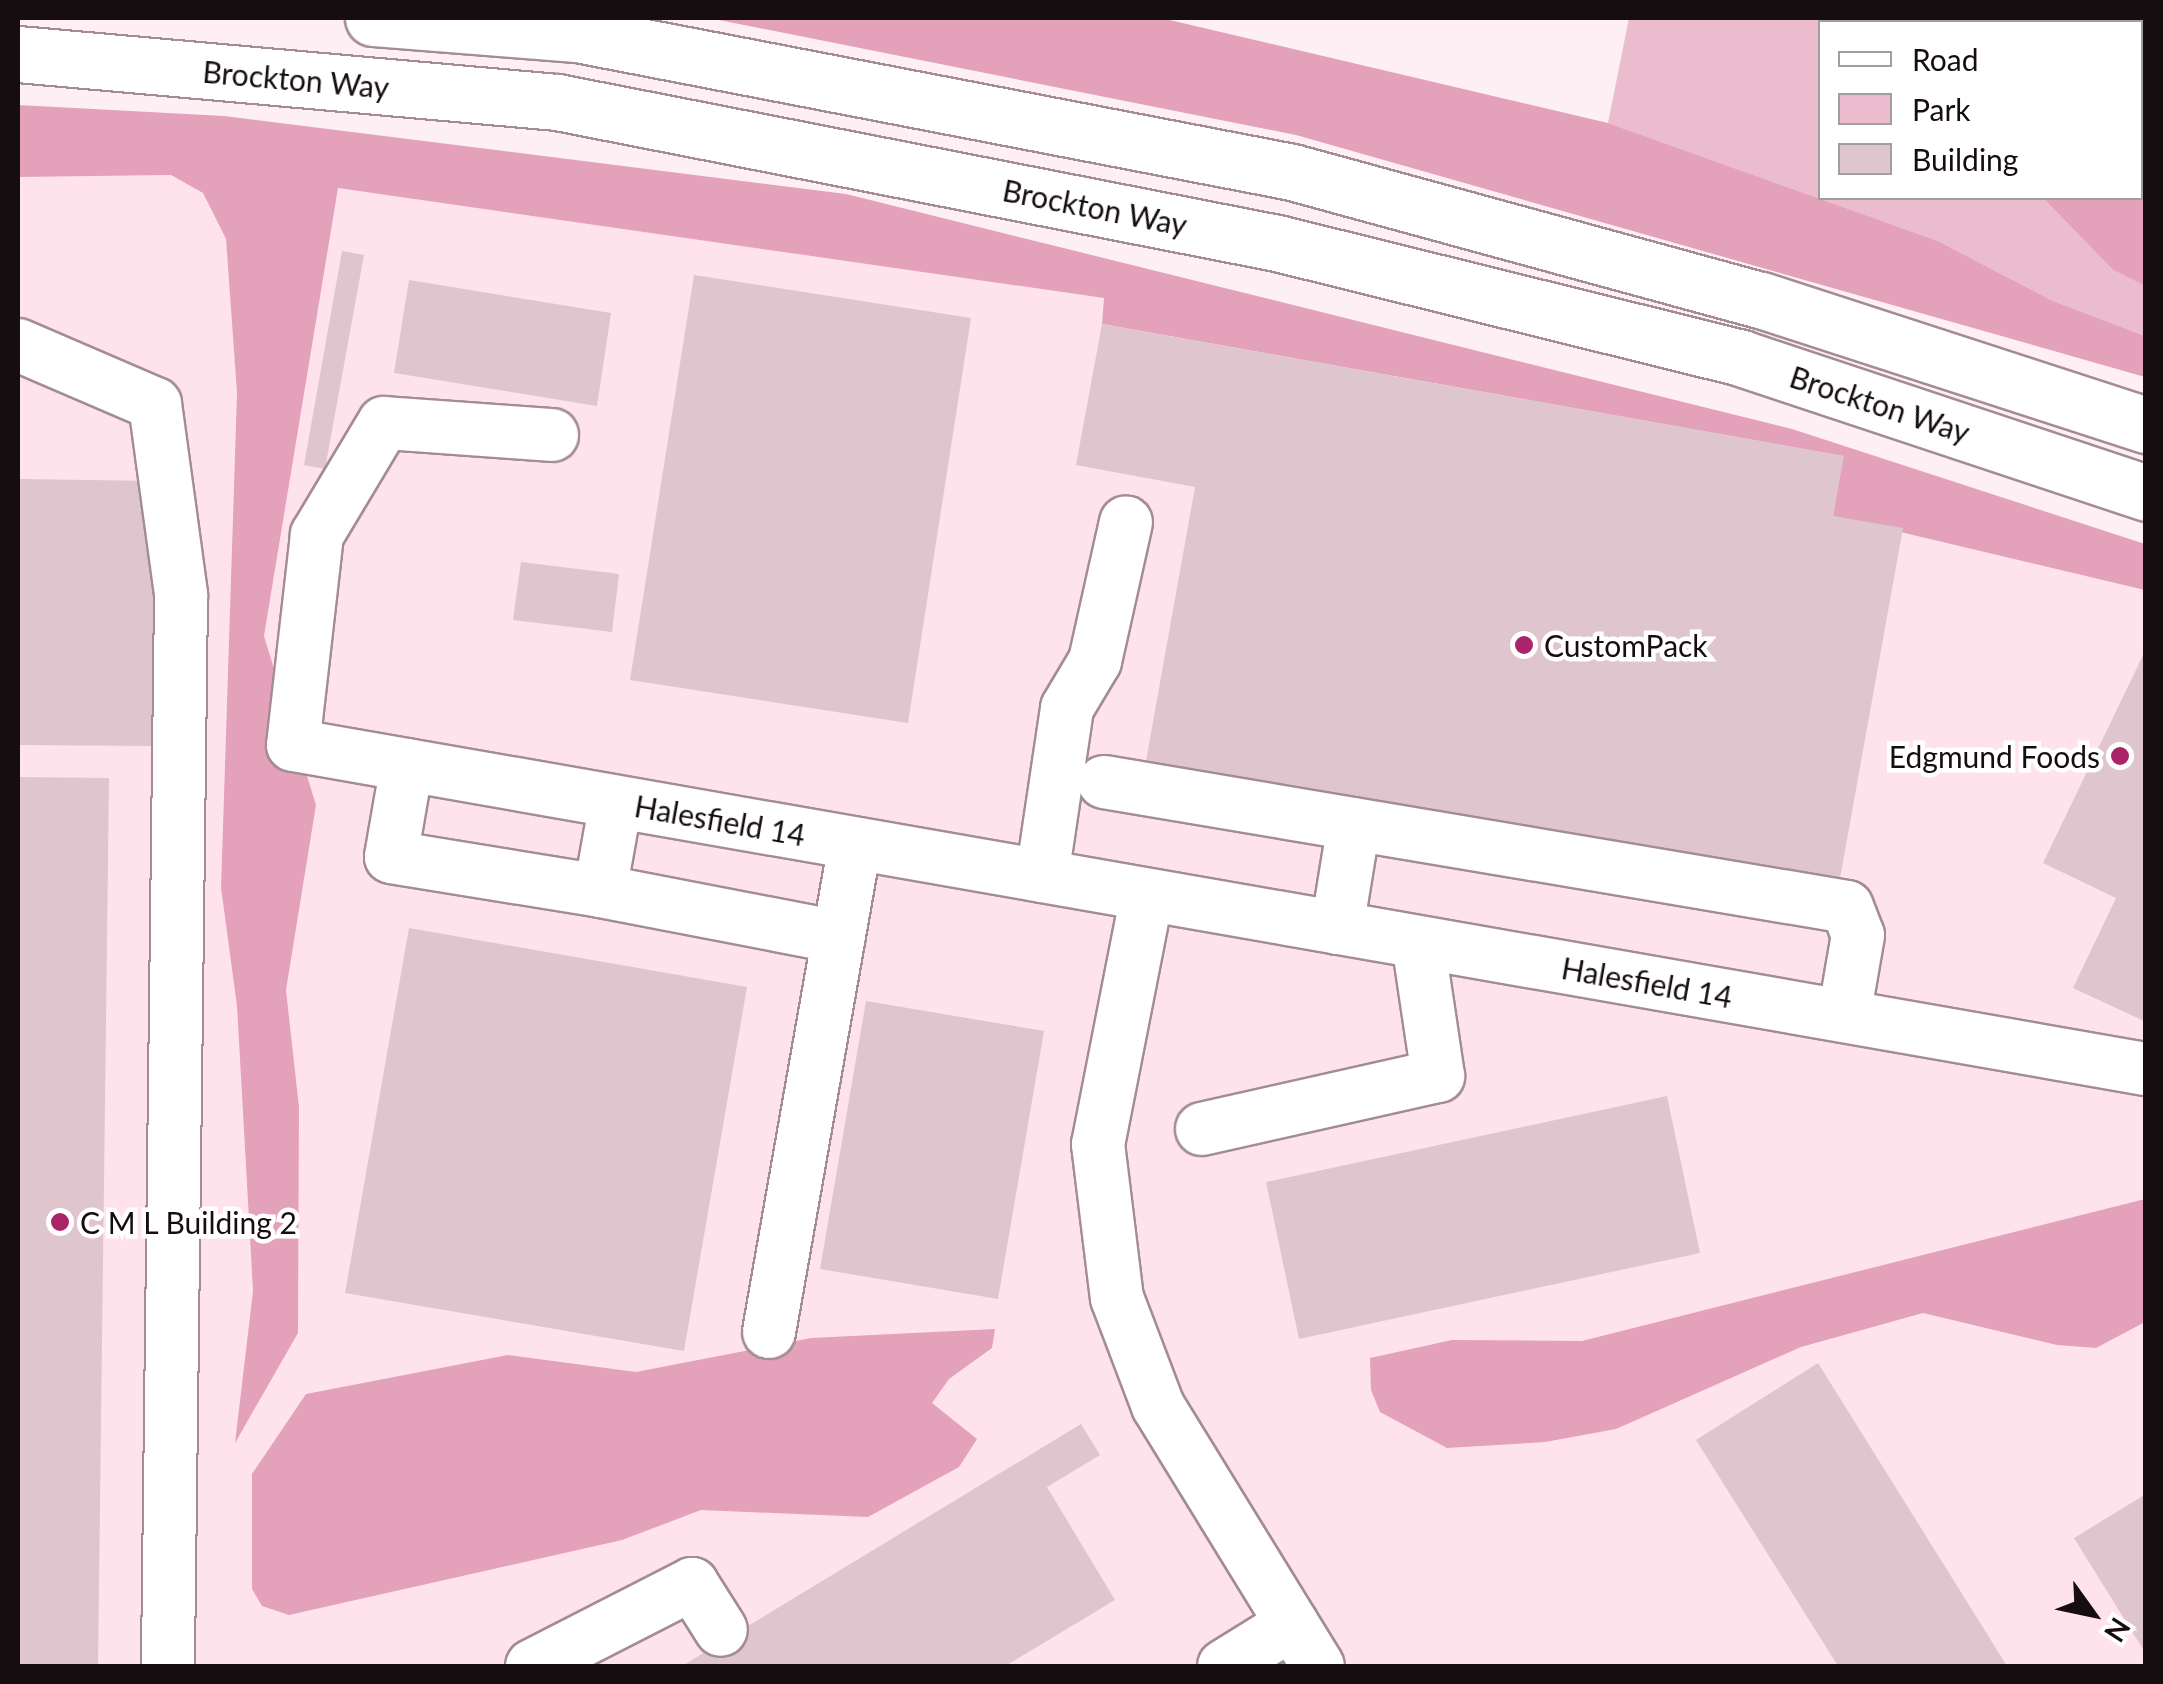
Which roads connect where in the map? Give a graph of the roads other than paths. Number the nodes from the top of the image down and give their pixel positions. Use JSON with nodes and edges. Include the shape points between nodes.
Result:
{"nodes":[{"id":1,"x":373,"y":18,"type":"edge"},
{"id":2,"x":18,"y":54,"type":"edge"},
{"id":3,"x":18,"y":346,"type":"edge"},
{"id":4,"x":2146,"y":425,"type":"edge"},
{"id":5,"x":552,"y":435,"type":"dead end"},
{"id":6,"x":2146,"y":493,"type":"edge"},
{"id":7,"x":1126,"y":522,"type":"dead end"},
{"id":8,"x":407,"y":765,"type":"junction"},
{"id":9,"x":1104,"y":782,"type":"dead end"},
{"id":10,"x":616,"y":802,"type":"junction"},
{"id":11,"x":1354,"y":824,"type":"junction"},
{"id":12,"x":855,"y":844,"type":"junction"},
{"id":13,"x":1042,"y":876,"type":"junction"},
{"id":14,"x":600,"y":891,"type":"junction"},
{"id":15,"x":1148,"y":894,"type":"junction"},
{"id":16,"x":1338,"y":928,"type":"junction"},
{"id":17,"x":839,"y":937,"type":"junction"},
{"id":18,"x":1418,"y":942,"type":"junction"},
{"id":19,"x":1844,"y":1016,"type":"junction"},
{"id":20,"x":2146,"y":1069,"type":"edge"},
{"id":21,"x":1202,"y":1129,"type":"dead end"},
{"id":22,"x":769,"y":1332,"type":"dead end"},
{"id":23,"x":721,"y":1630,"type":"dead end"},
{"id":24,"x":1305,"y":1646,"type":"edge"},
{"id":25,"x":168,"y":1666,"type":"edge"},
{"id":26,"x":532,"y":1666,"type":"edge"},
{"id":27,"x":1224,"y":1666,"type":"edge"}],
"edges":[{"from":1,"to":4,"type":"highway","name":"Brockton Way","via":[[577,34],[1292,172],[1761,300]]},
{"from":2,"to":6,"type":"highway","name":"Brockton Way","via":[[556,102],[1277,243],[1741,358]]},
{"from":3,"to":25,"type":"street","via":[[155,404],[181,596]]},
{"from":5,"to":8,"type":"street","name":"Halesfield 14","via":[[384,423],[317,535],[292,745]]},
{"from":7,"to":13,"type":"street","via":[[1096,661],[1067,708]]},
{"from":8,"to":10,"type":"street","name":"Halesfield 14"},
{"from":8,"to":14,"type":"street","via":[[391,858]]},
{"from":9,"to":11,"type":"street"},
{"from":10,"to":12,"type":"street","name":"Halesfield 14"},
{"from":10,"to":14,"type":"street"},
{"from":11,"to":16,"type":"street"},
{"from":11,"to":19,"type":"street","via":[[1847,907],[1858,935]]},
{"from":12,"to":13,"type":"street","name":"Halesfield 14"},
{"from":12,"to":17,"type":"street"},
{"from":13,"to":15,"type":"street","name":"Halesfield 14"},
{"from":14,"to":17,"type":"street"},
{"from":15,"to":16,"type":"street","name":"Halesfield 14"},
{"from":15,"to":24,"type":"street","via":[[1098,1144],[1117,1298],[1158,1406]]},
{"from":16,"to":18,"type":"street","name":"Halesfield 14"},
{"from":17,"to":22,"type":"street"},
{"from":18,"to":19,"type":"street","name":"Halesfield 14"},
{"from":18,"to":21,"type":"street","via":[[1438,1076]]},
{"from":19,"to":20,"type":"street","name":"Halesfield 14"},
{"from":23,"to":26,"type":"street","via":[[692,1584]]},
{"from":24,"to":27,"type":"street"}]}
